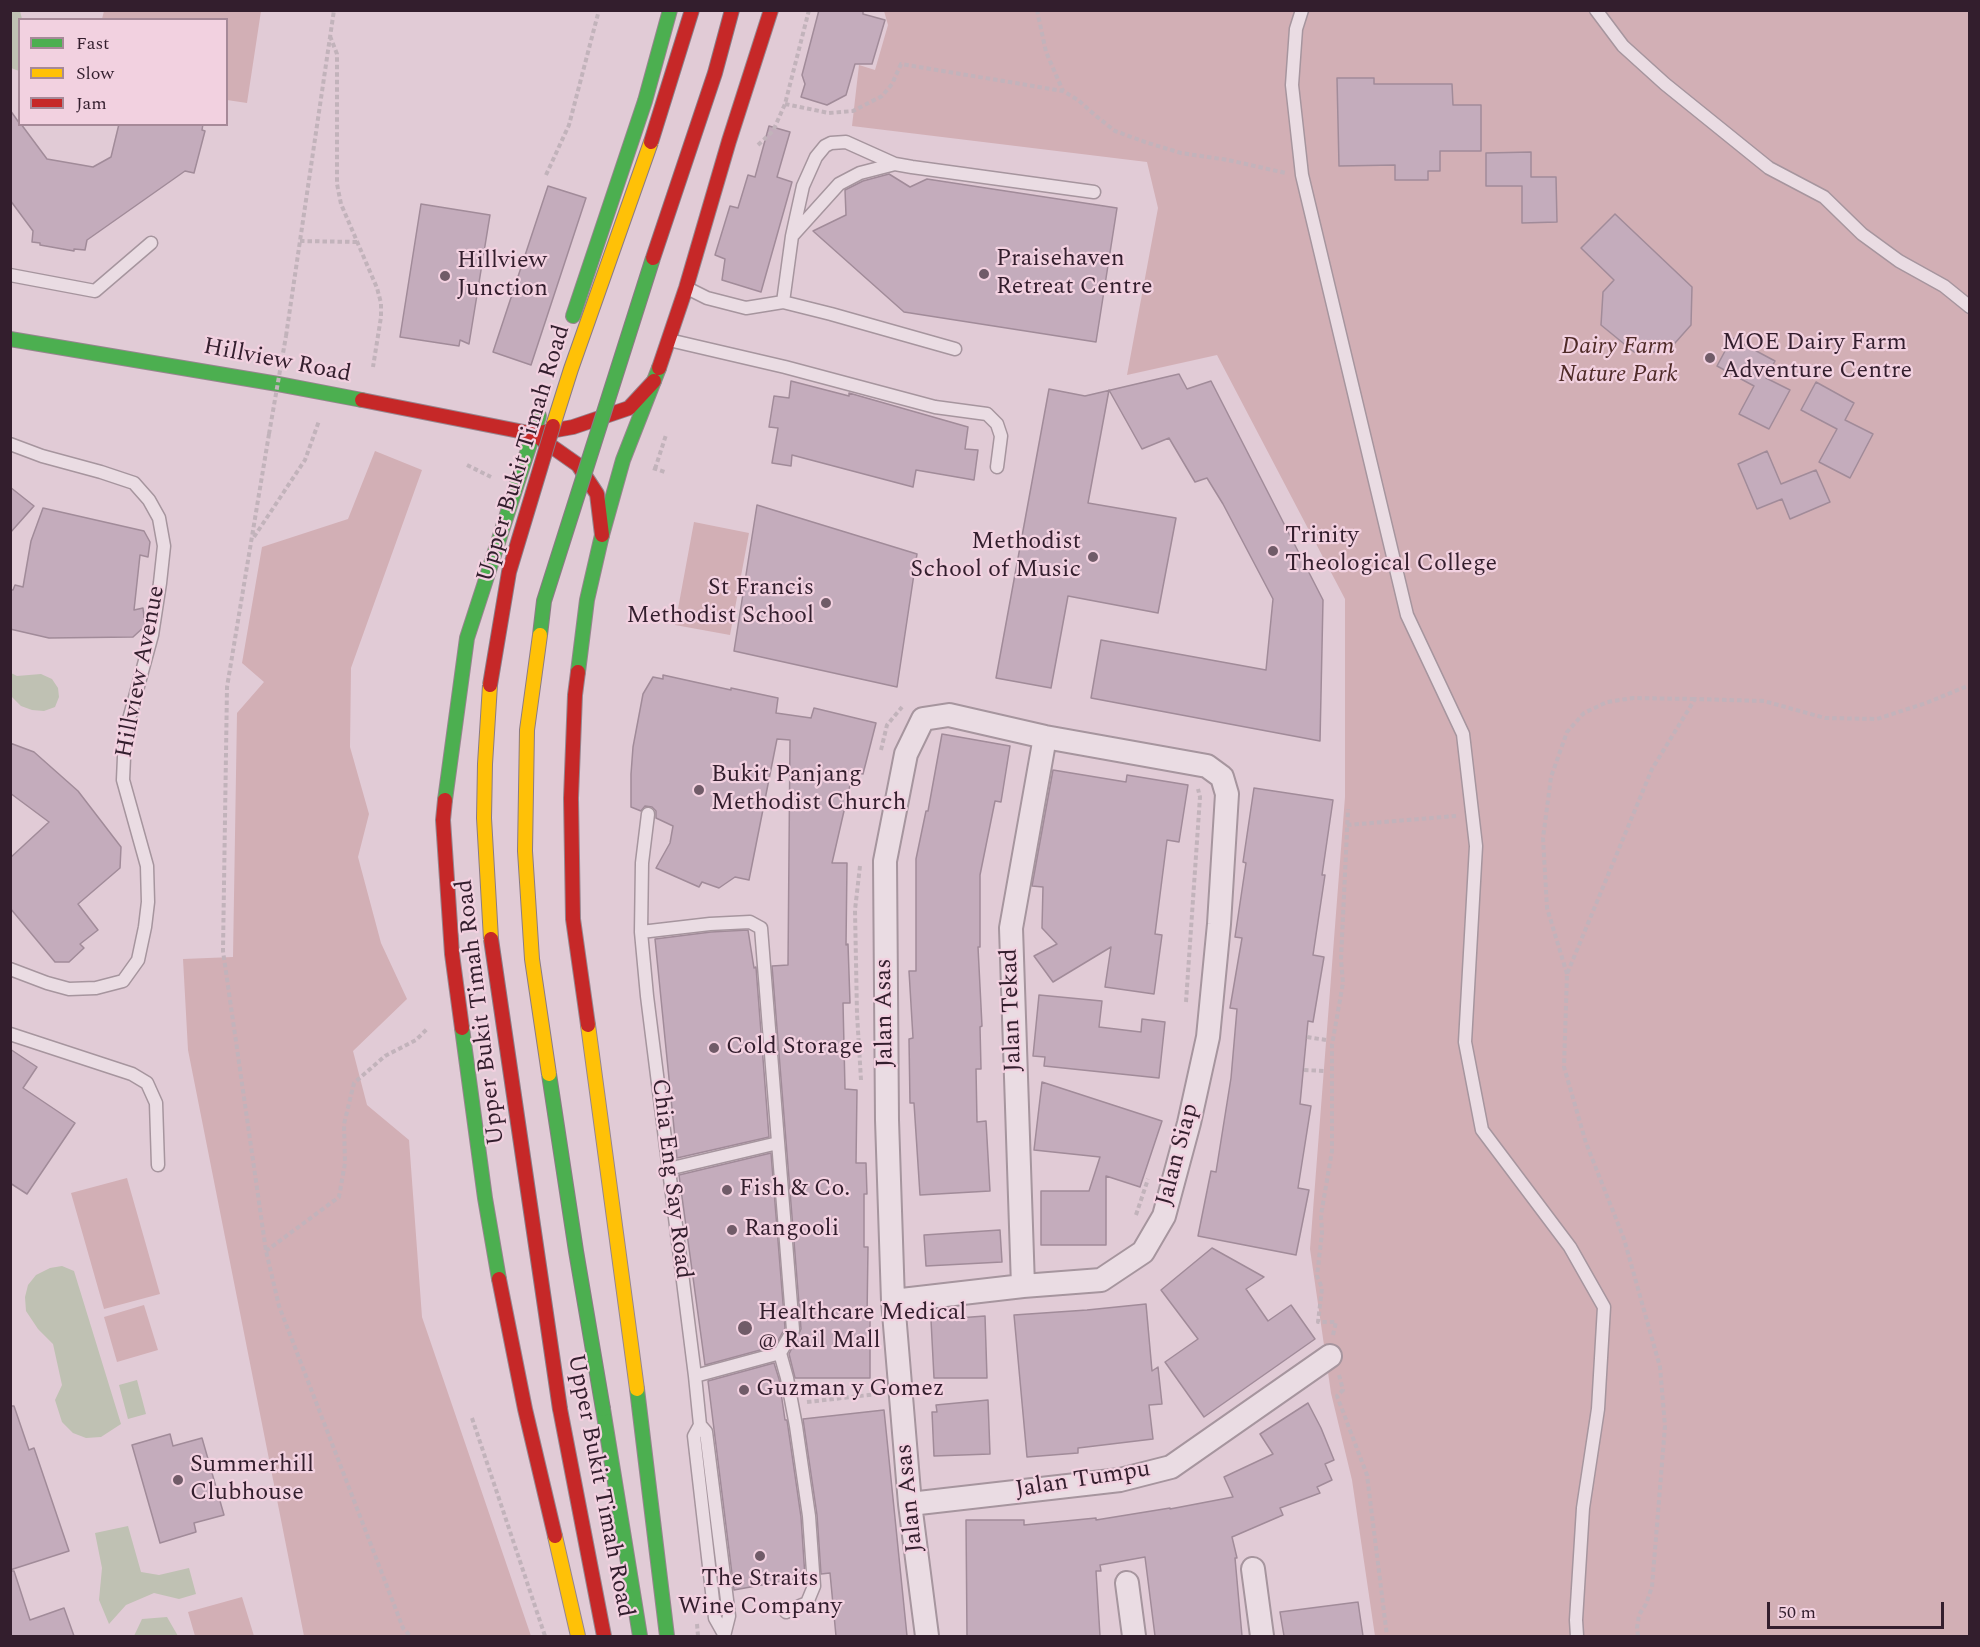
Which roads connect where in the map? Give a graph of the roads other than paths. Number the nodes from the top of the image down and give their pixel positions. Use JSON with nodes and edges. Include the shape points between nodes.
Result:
{"nodes":[{"id":1,"x":670,"y":10,"type":"edge"},
{"id":2,"x":692,"y":10,"type":"edge"},
{"id":3,"x":732,"y":10,"type":"edge"},
{"id":4,"x":771,"y":10,"type":"edge"},
{"id":5,"x":1302,"y":10,"type":"edge"},
{"id":6,"x":1596,"y":10,"type":"edge"},
{"id":7,"x":895,"y":164,"type":"junction"},
{"id":8,"x":1094,"y":192,"type":"dead end"},
{"id":9,"x":792,"y":236,"type":"junction"},
{"id":10,"x":151,"y":243,"type":"dead end"},
{"id":11,"x":10,"y":275,"type":"edge"},
{"id":12,"x":686,"y":288,"type":"junction"},
{"id":13,"x":783,"y":302,"type":"junction"},
{"id":14,"x":1970,"y":307,"type":"edge"},
{"id":15,"x":569,"y":327,"type":"dead end"},
{"id":16,"x":10,"y":339,"type":"edge"},
{"id":17,"x":668,"y":339,"type":"junction"},
{"id":18,"x":955,"y":349,"type":"dead end"},
{"id":19,"x":654,"y":381,"type":"junction"},
{"id":20,"x":544,"y":403,"type":"dead end"},
{"id":21,"x":534,"y":434,"type":"junction"},
{"id":22,"x":10,"y":444,"type":"edge"},
{"id":23,"x":996,"y":467,"type":"dead end"},
{"id":24,"x":602,"y":535,"type":"junction"},
{"id":25,"x":1045,"y":737,"type":"junction"},
{"id":26,"x":1227,"y":794,"type":"joint"},
{"id":27,"x":648,"y":814,"type":"dead end"},
{"id":28,"x":641,"y":932,"type":"junction"},
{"id":29,"x":10,"y":969,"type":"edge"},
{"id":30,"x":10,"y":1034,"type":"edge"},
{"id":31,"x":778,"y":1143,"type":"junction"},
{"id":32,"x":158,"y":1165,"type":"dead end"},
{"id":33,"x":668,"y":1169,"type":"junction"},
{"id":34,"x":1023,"y":1286,"type":"junction"},
{"id":35,"x":893,"y":1301,"type":"junction"},
{"id":36,"x":780,"y":1353,"type":"junction"},
{"id":37,"x":1334,"y":1364,"type":"road end"},
{"id":38,"x":695,"y":1376,"type":"junction"},
{"id":39,"x":910,"y":1504,"type":"junction"},
{"id":40,"x":1253,"y":1569,"type":"dead end"},
{"id":41,"x":1127,"y":1583,"type":"dead end"},
{"id":42,"x":786,"y":1612,"type":"dead end"},
{"id":43,"x":724,"y":1635,"type":"edge"},
{"id":44,"x":579,"y":1636,"type":"edge"},
{"id":45,"x":604,"y":1636,"type":"edge"},
{"id":46,"x":640,"y":1636,"type":"edge"},
{"id":47,"x":667,"y":1636,"type":"edge"},
{"id":48,"x":927,"y":1636,"type":"edge"},
{"id":49,"x":1134,"y":1636,"type":"edge"},
{"id":50,"x":1262,"y":1636,"type":"edge"},
{"id":51,"x":1577,"y":1636,"type":"edge"}],
"edges":[{"from":1,"to":15,"type":"main road","via":[[645,101]]},
{"from":2,"to":45,"type":"main road","name":"Upper Bukit Timah Road","bridge":true,"via":[[645,160],[571,369],[509,572],[490,687],[485,764],[490,930],[560,1409]]},
{"from":3,"to":46,"type":"main road","name":"Upper Bukit Timah Road","bridge":true,"via":[[544,601],[527,730],[525,851],[532,959]]},
{"from":4,"to":12,"type":"main road"},
{"from":5,"to":51,"type":"lane","via":[[1296,29],[1292,85],[1302,175],[1407,615],[1463,734],[1476,846],[1465,1042],[1482,1130],[1570,1247],[1604,1307],[1598,1409],[1583,1508]]},
{"from":6,"to":14,"type":"lane","via":[[1640,62],[1769,168],[1824,197],[1862,234]]},
{"from":7,"to":8,"type":"lane"},
{"from":7,"to":9,"type":"lane","via":[[860,173],[839,184]]},
{"from":7,"to":9,"type":"lane","via":[[846,142],[825,146],[816,156],[803,186]]},
{"from":9,"to":13,"type":"lane"},
{"from":10,"to":11,"type":"lane","via":[[95,291]]},
{"from":12,"to":13,"type":"lane","via":[[746,308]]},
{"from":12,"to":17,"type":"main road"},
{"from":13,"to":18,"type":"lane"},
{"from":16,"to":21,"type":"main road","name":"Hillview Road","via":[[278,384]]},
{"from":17,"to":19,"type":"main road"},
{"from":17,"to":23,"type":"lane","via":[[935,407],[980,411],[996,424],[1001,436]]},
{"from":19,"to":21,"type":"main road","via":[[629,408],[582,425]]},
{"from":19,"to":24,"type":"main road","via":[[623,460]]},
{"from":20,"to":21,"type":"main road"},
{"from":21,"to":24,"type":"main road","via":[[578,465],[597,494]]},
{"from":21,"to":44,"type":"main road","via":[[467,638],[443,820],[452,954],[485,1198],[522,1398]]},
{"from":22,"to":29,"type":"lane","name":"Hillview Avenue","via":[[134,483],[159,519],[164,546],[152,635],[125,734],[123,780],[147,866],[146,918],[138,960],[123,981],[96,988],[69,989]]},
{"from":24,"to":47,"type":"main road","via":[[587,600],[574,695],[573,919],[626,1292]]},
{"from":25,"to":26,"type":"street","name":"Jalan Asas","via":[[1208,766],[1222,777]]},
{"from":25,"to":34,"type":"street","name":"Jalan Tekad","via":[[1011,928]]},
{"from":25,"to":35,"type":"street","name":"Jalan Asas","via":[[950,715],[923,720],[906,754],[885,861]]},
{"from":26,"to":34,"type":"street","name":"Jalan Siap","via":[[1208,1038],[1164,1216],[1143,1252],[1101,1280]]},
{"from":27,"to":28,"type":"lane","name":"Chia Eng Say Road","via":[[642,863]]},
{"from":28,"to":31,"type":"lane","via":[[750,922],[761,928]]},
{"from":28,"to":33,"type":"lane","name":"Chia Eng Say Road"},
{"from":30,"to":32,"type":"lane","via":[[132,1074],[147,1083],[156,1103]]},
{"from":31,"to":33,"type":"lane"},
{"from":31,"to":36,"type":"lane","via":[[793,1330]]},
{"from":33,"to":38,"type":"lane","name":"Chia Eng Say Road"},
{"from":34,"to":35,"type":"street","name":"Jalan Siap"},
{"from":35,"to":39,"type":"street","name":"Jalan Asas"},
{"from":36,"to":38,"type":"lane"},
{"from":36,"to":42,"type":"lane","via":[[809,1516],[814,1586],[807,1603]]},
{"from":37,"to":39,"type":"street","name":"Jalan Tumpu","via":[[1171,1467],[1120,1480]]},
{"from":38,"to":43,"type":"lane","name":"Chia Eng Say Road","via":[[700,1425],[694,1436],[715,1618]]},
{"from":39,"to":48,"type":"street","name":"Jalan Asas"},
{"from":40,"to":50,"type":"street"},
{"from":41,"to":49,"type":"street"}]}
